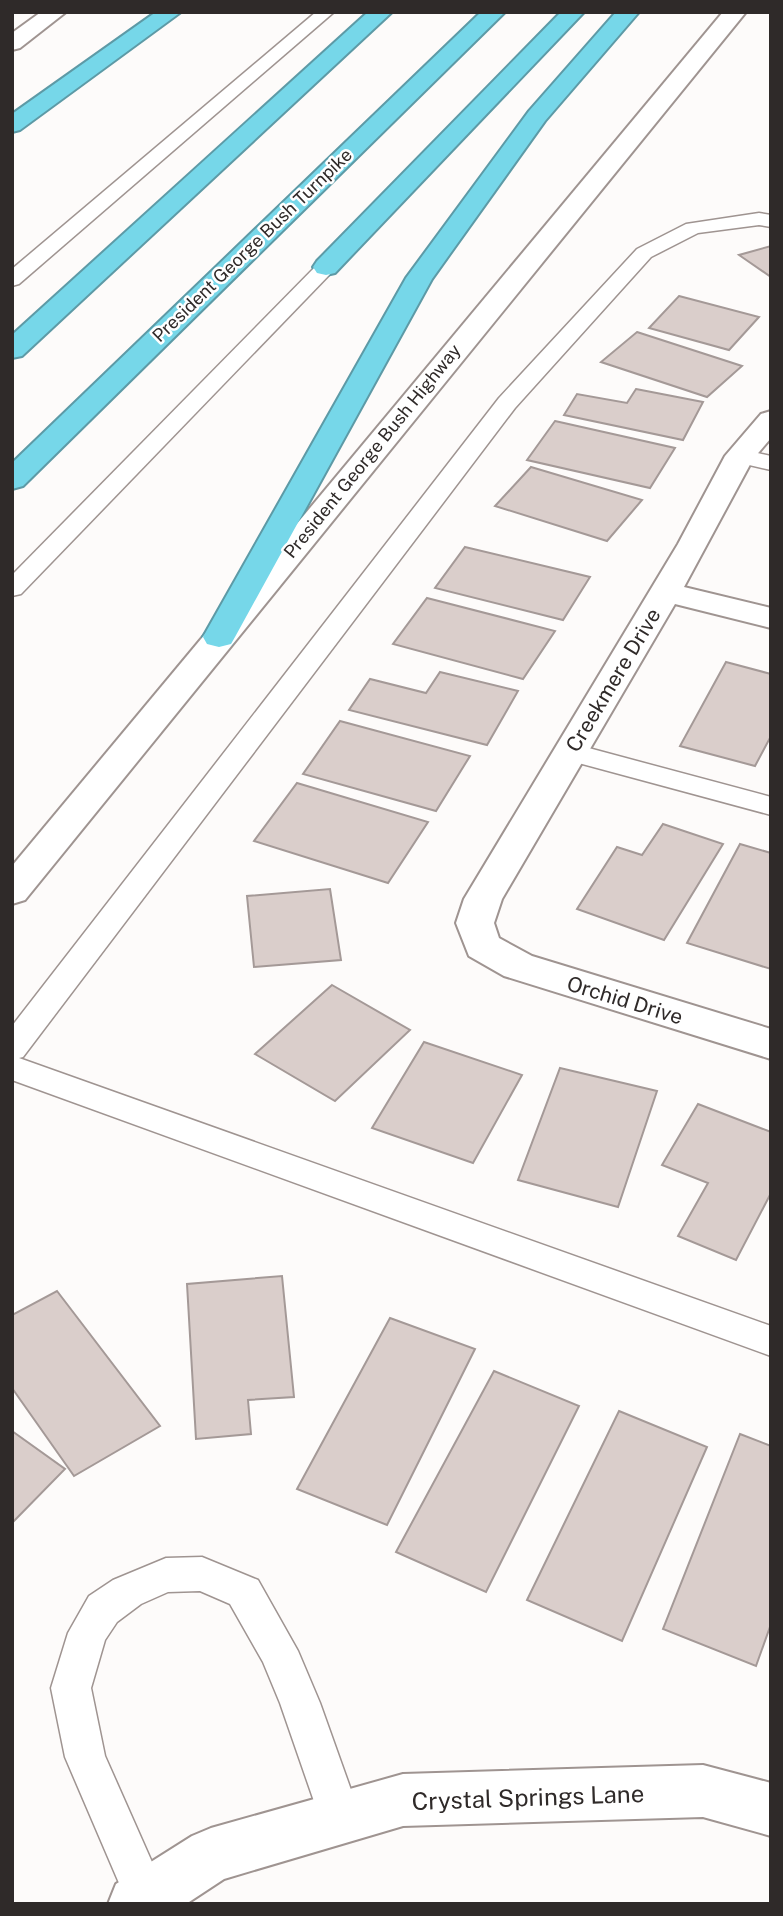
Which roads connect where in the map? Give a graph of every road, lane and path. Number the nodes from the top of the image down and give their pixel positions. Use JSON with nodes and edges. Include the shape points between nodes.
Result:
{"nodes":[{"id":1,"x":55,"y":12,"type":"edge"},
{"id":2,"x":170,"y":12,"type":"edge"},
{"id":3,"x":326,"y":12,"type":"edge"},
{"id":4,"x":381,"y":12,"type":"edge"},
{"id":5,"x":494,"y":12,"type":"edge"},
{"id":6,"x":573,"y":12,"type":"edge"},
{"id":7,"x":628,"y":12,"type":"edge"},
{"id":8,"x":735,"y":12,"type":"edge"},
{"id":9,"x":17,"y":32,"type":"edge"},
{"id":10,"x":12,"y":125,"type":"edge"},
{"id":11,"x":771,"y":221,"type":"edge"},
{"id":12,"x":326,"y":267,"type":"joint"},
{"id":13,"x":12,"y":280,"type":"edge"},
{"id":14,"x":12,"y":350,"type":"edge"},
{"id":15,"x":771,"y":420,"type":"edge"},
{"id":16,"x":755,"y":459,"type":"edge"},
{"id":17,"x":12,"y":480,"type":"edge"},
{"id":18,"x":12,"y":589,"type":"edge"},
{"id":19,"x":666,"y":592,"type":"junction"},
{"id":20,"x":771,"y":618,"type":"edge"},
{"id":21,"x":219,"y":637,"type":"junction"},
{"id":22,"x":570,"y":752,"type":"junction"},
{"id":23,"x":771,"y":807,"type":"edge"},
{"id":24,"x":12,"y":891,"type":"edge"},
{"id":25,"x":483,"y":946,"type":"joint"},
{"id":26,"x":771,"y":1044,"type":"edge"},
{"id":27,"x":12,"y":1049,"type":"edge"},
{"id":28,"x":12,"y":1068,"type":"edge"},
{"id":29,"x":771,"y":1341,"type":"edge"},
{"id":30,"x":771,"y":1810,"type":"edge"},
{"id":31,"x":340,"y":1818,"type":"junction"},
{"id":32,"x":141,"y":1900,"type":"edge"}],
"edges":[{"from":1,"to":9,"type":"main road"},
{"from":2,"to":10,"type":"highway"},
{"from":3,"to":13,"type":"lane"},
{"from":4,"to":14,"type":"highway"},
{"from":5,"to":17,"type":"highway","name":"President George Bush Turnpike"},
{"from":6,"to":12,"type":"highway"},
{"from":7,"to":21,"type":"highway","via":[[537,116],[419,278]]},
{"from":8,"to":21,"type":"main road","name":"President George Bush Highway"},
{"from":11,"to":27,"type":"lane","via":[[692,228],[644,253],[507,403]]},
{"from":12,"to":18,"type":"lane"},
{"from":15,"to":16,"type":"main road","name":"Creekmere Drive"},
{"from":16,"to":19,"type":"main road","name":"Creekmere Drive"},
{"from":19,"to":20,"type":"main road"},
{"from":19,"to":22,"type":"main road","name":"Creekmere Drive"},
{"from":21,"to":24,"type":"main road","name":"President George Bush Highway"},
{"from":22,"to":23,"type":"lane"},
{"from":22,"to":25,"type":"main road","name":"Creekmere Drive","via":[[483,899],[475,923]]},
{"from":25,"to":26,"type":"main road","name":"Orchid Drive","via":[[509,962],[557,980]]},
{"from":28,"to":29,"type":"lane"},
{"from":30,"to":31,"type":"main road","name":"Crystal Springs Lane","via":[[703,1791],[403,1800]]},
{"from":31,"to":32,"type":"main road","name":"Crystal Springs Lane","via":[[211,1855]]},
{"from":31,"to":32,"type":"lane","via":[[278,1651],[244,1592],[202,1574],[166,1575],[127,1592],[103,1609],[88,1633],[71,1688],[85,1758]]}]}
